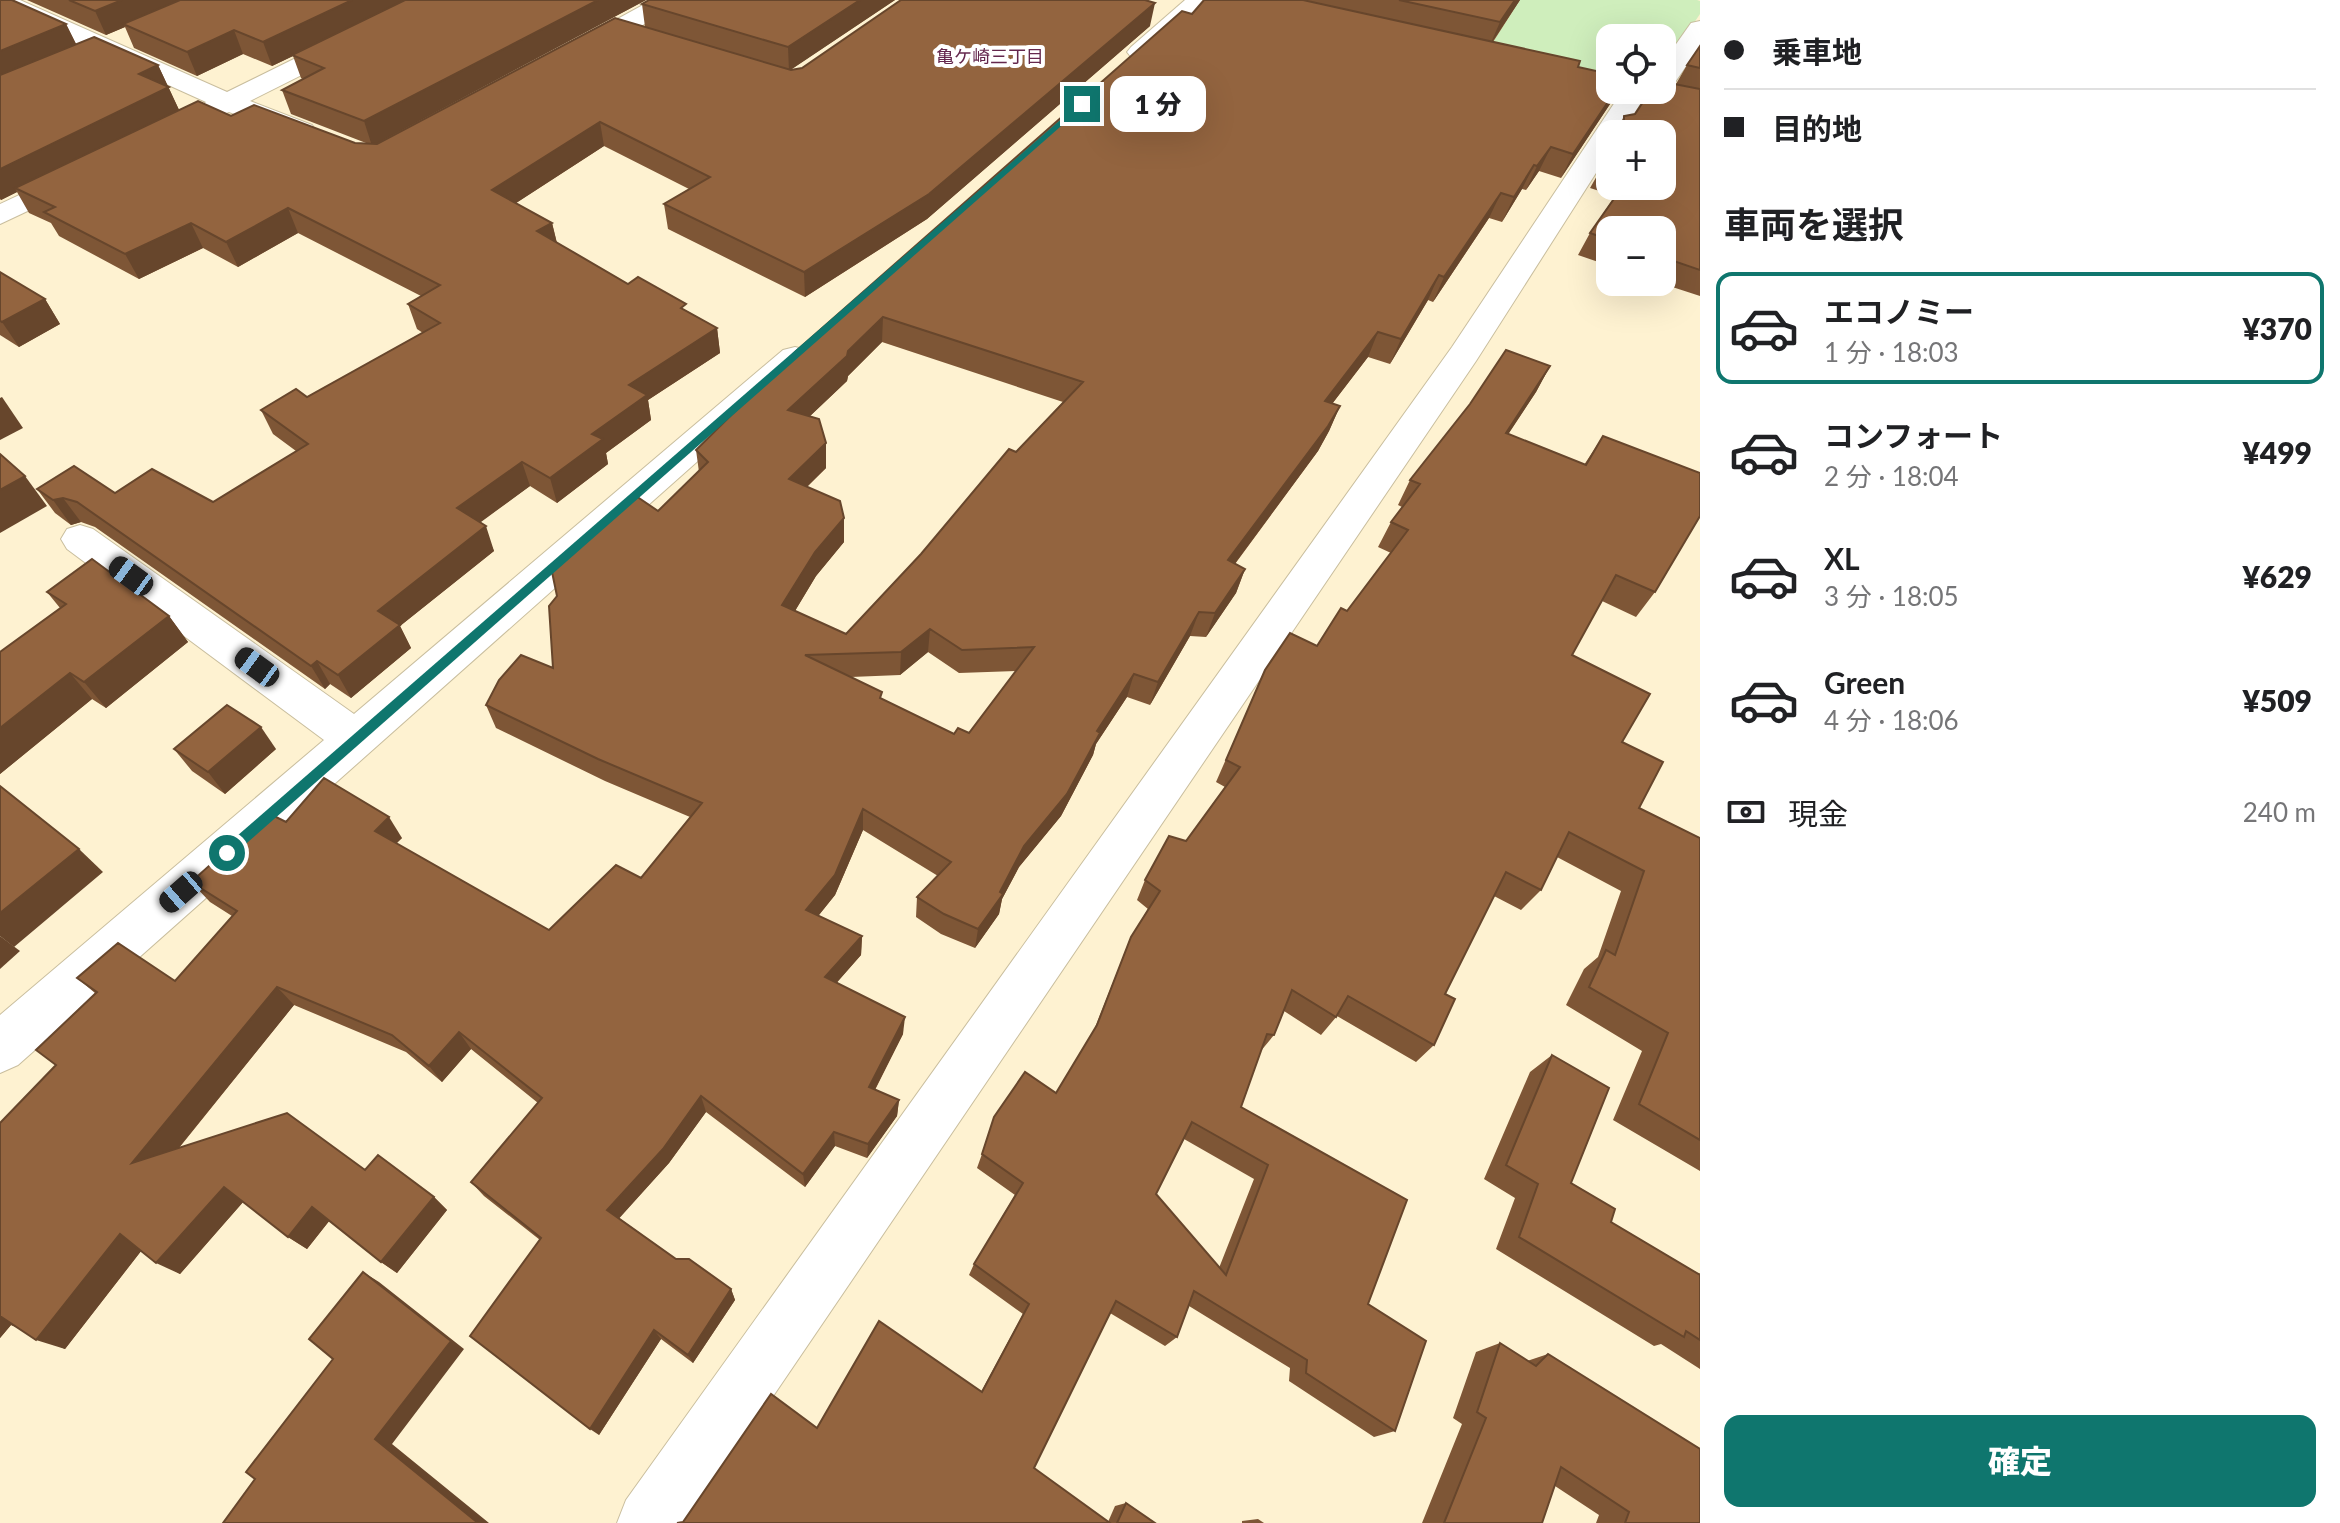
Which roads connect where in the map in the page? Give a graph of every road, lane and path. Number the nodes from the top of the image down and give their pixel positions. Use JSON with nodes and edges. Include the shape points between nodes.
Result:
{"nodes":[{"id":1,"x":0,"y":0,"type":"edge"},
{"id":2,"x":432,"y":0,"type":"edge"},
{"id":3,"x":670,"y":0,"type":"edge"},
{"id":4,"x":1199,"y":0,"type":"edge"},
{"id":5,"x":1700,"y":28,"type":"edge"},
{"id":6,"x":618,"y":30,"type":"junction"},
{"id":7,"x":132,"y":36,"type":"edge"},
{"id":8,"x":647,"y":39,"type":"edge"},
{"id":9,"x":104,"y":49,"type":"junction"},
{"id":10,"x":1676,"y":57,"type":"edge"},
{"id":11,"x":78,"y":60,"type":"edge"},
{"id":12,"x":550,"y":65,"type":"edge"},
{"id":13,"x":1117,"y":72,"type":"edge"},
{"id":14,"x":1676,"y":96,"type":"edge"},
{"id":15,"x":1685,"y":99,"type":"edge"},
{"id":16,"x":227,"y":102,"type":"junction"},
{"id":17,"x":1639,"y":104,"type":"edge"},
{"id":18,"x":185,"y":124,"type":"edge"},
{"id":19,"x":330,"y":142,"type":"edge"},
{"id":20,"x":99,"y":166,"type":"edge"},
{"id":21,"x":0,"y":215,"type":"edge"},
{"id":22,"x":824,"y":331,"type":"edge"},
{"id":23,"x":80,"y":539,"type":"dead end"},
{"id":24,"x":357,"y":740,"type":"junction"},
{"id":25,"x":0,"y":1048,"type":"edge"},
{"id":26,"x":649,"y":1523,"type":"edge"}],
"edges":[{"from":1,"to":9,"type":"street"},
{"from":2,"to":16,"type":"street"},
{"from":3,"to":6,"type":"street"},
{"from":4,"to":13,"type":"street"},
{"from":5,"to":10,"type":"street"},
{"from":6,"to":8,"type":"street"},
{"from":6,"to":12,"type":"street"},
{"from":7,"to":9,"type":"street"},
{"from":9,"to":11,"type":"street"},
{"from":9,"to":16,"type":"street"},
{"from":14,"to":15,"type":"street"},
{"from":16,"to":18,"type":"street"},
{"from":16,"to":19,"type":"street"},
{"from":17,"to":26,"type":"street"},
{"from":20,"to":21,"type":"street"},
{"from":22,"to":24,"type":"street"},
{"from":23,"to":24,"type":"street"},
{"from":24,"to":25,"type":"street"}]}
